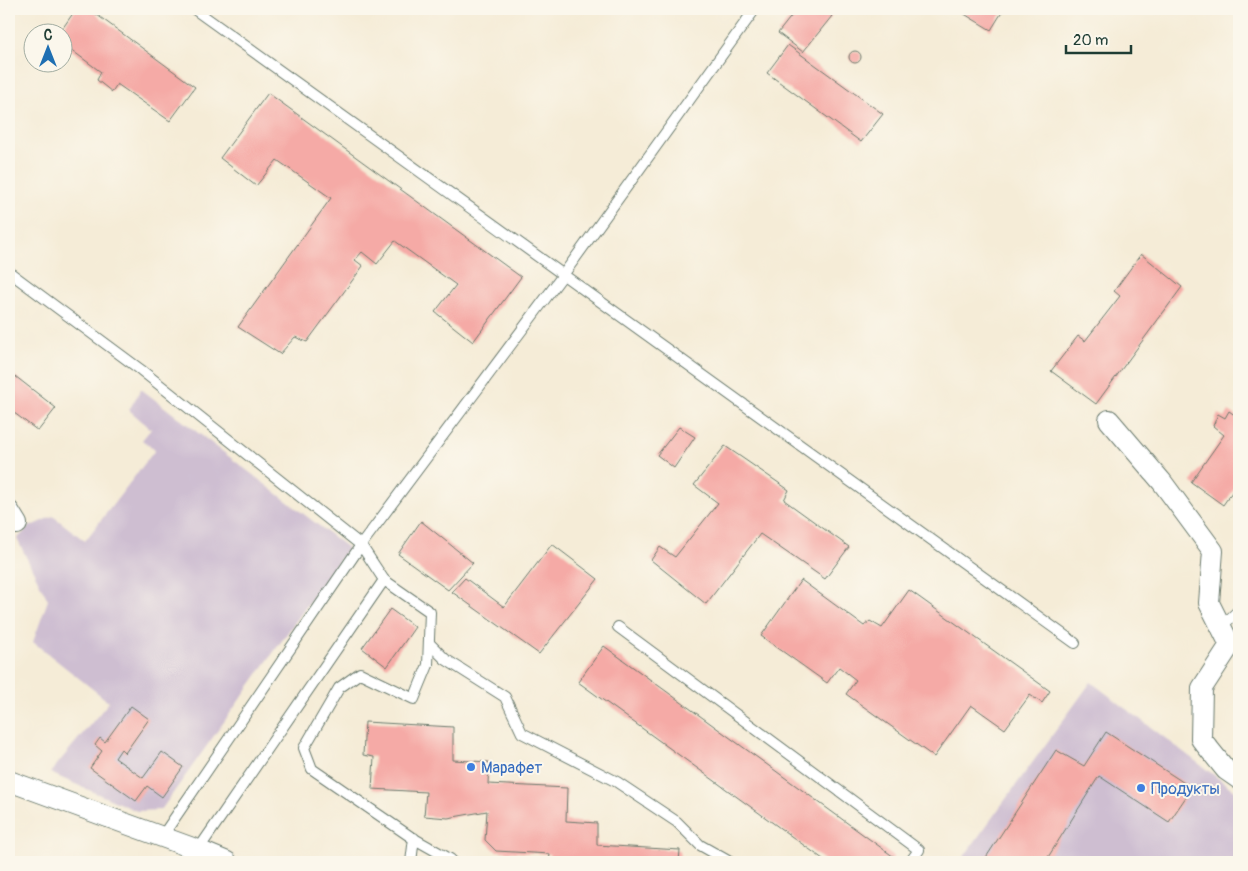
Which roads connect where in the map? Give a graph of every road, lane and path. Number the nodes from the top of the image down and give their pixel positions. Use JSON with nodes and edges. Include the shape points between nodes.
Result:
{"nodes":[{"id":1,"x":194,"y":9,"type":"edge"},
{"id":2,"x":752,"y":10,"type":"edge"},
{"id":3,"x":9,"y":272,"type":"edge"},
{"id":4,"x":562,"y":275,"type":"junction"},
{"id":5,"x":1109,"y":420,"type":"dead end"},
{"id":6,"x":361,"y":545,"type":"junction"},
{"id":7,"x":384,"y":580,"type":"junction"},
{"id":8,"x":1239,"y":610,"type":"edge"},
{"id":9,"x":618,"y":627,"type":"dead end"},
{"id":10,"x":1221,"y":627,"type":"junction"},
{"id":11,"x":1235,"y":641,"type":"edge"},
{"id":12,"x":1075,"y":643,"type":"dead end"},
{"id":13,"x":429,"y":644,"type":"junction"},
{"id":14,"x":1239,"y":779,"type":"edge"},
{"id":15,"x":9,"y":781,"type":"edge"},
{"id":16,"x":161,"y":838,"type":"junction"},
{"id":17,"x":414,"y":838,"type":"junction"},
{"id":18,"x":198,"y":850,"type":"junction"},
{"id":19,"x":227,"y":862,"type":"edge"},
{"id":20,"x":411,"y":862,"type":"edge"},
{"id":21,"x":453,"y":862,"type":"edge"},
{"id":22,"x":730,"y":862,"type":"edge"},
{"id":23,"x":910,"y":862,"type":"edge"}],
"edges":[{"from":1,"to":4,"type":"lane"},
{"from":2,"to":4,"type":"lane"},
{"from":3,"to":6,"type":"lane","via":[[141,370]]},
{"from":4,"to":6,"type":"lane"},
{"from":4,"to":12,"type":"lane"},
{"from":5,"to":10,"type":"street","via":[[1162,482],[1213,552],[1209,603]]},
{"from":6,"to":7,"type":"lane"},
{"from":6,"to":16,"type":"lane"},
{"from":7,"to":13,"type":"lane","via":[[430,612]]},
{"from":7,"to":18,"type":"lane"},
{"from":8,"to":10,"type":"lane"},
{"from":9,"to":23,"type":"lane","via":[[919,850]]},
{"from":10,"to":11,"type":"street"},
{"from":11,"to":14,"type":"street","via":[[1202,688],[1201,739],[1226,770]]},
{"from":13,"to":17,"type":"lane","via":[[428,665],[414,699],[360,673],[339,688],[304,748],[312,769]]},
{"from":13,"to":22,"type":"lane","via":[[445,659],[504,697],[522,733],[617,782],[677,822],[700,845]]},
{"from":15,"to":16,"type":"street"},
{"from":16,"to":18,"type":"street"},
{"from":17,"to":20,"type":"lane"},
{"from":17,"to":21,"type":"lane"},
{"from":18,"to":19,"type":"street"}]}
